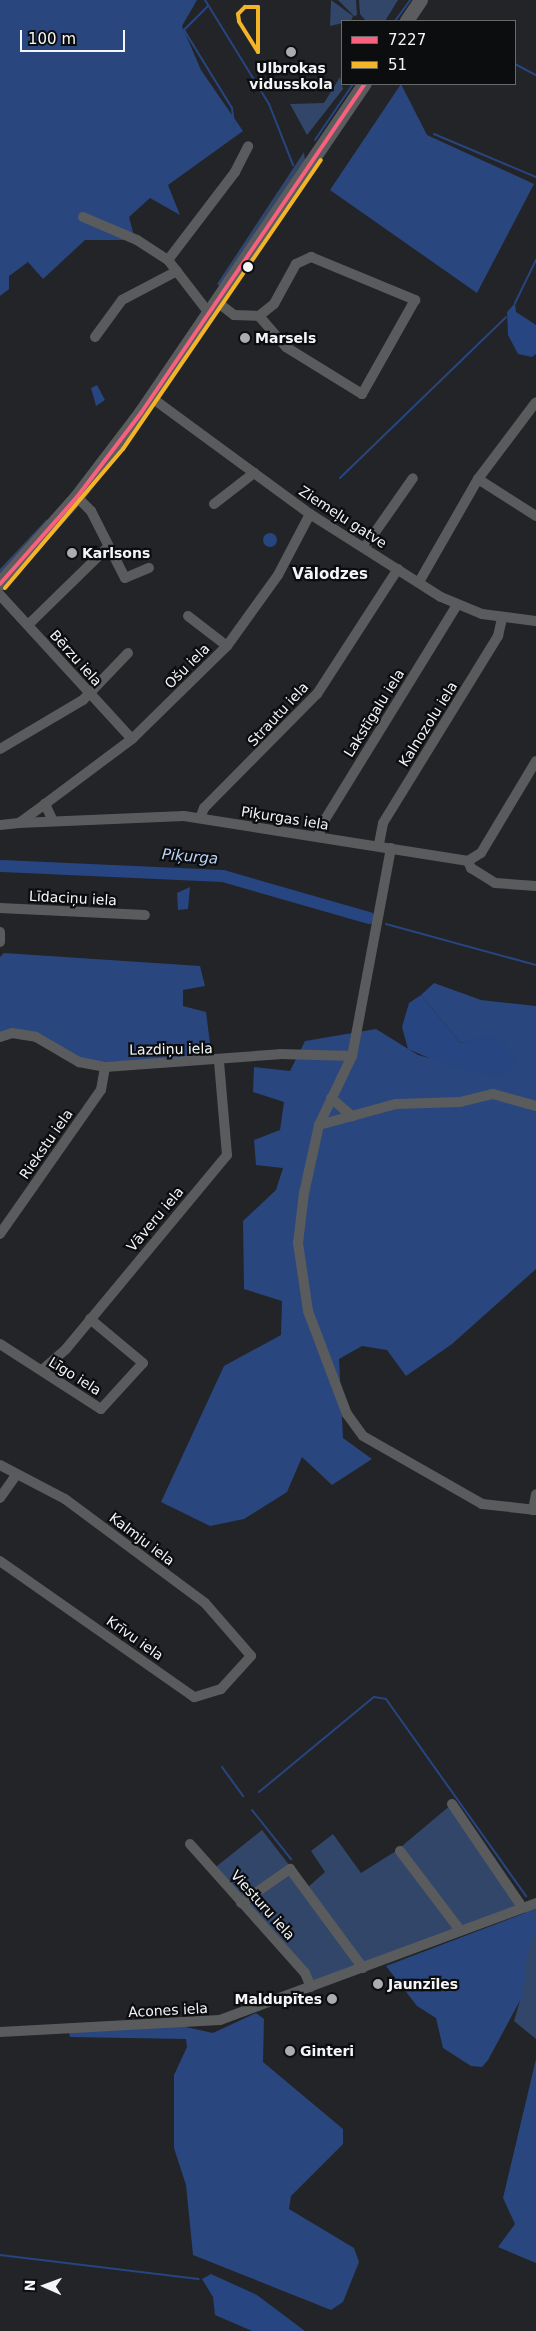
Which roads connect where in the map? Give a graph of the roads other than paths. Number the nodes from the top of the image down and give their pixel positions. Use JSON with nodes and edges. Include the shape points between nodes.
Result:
{"nodes":[{"id":1,"x":421,"y":0,"type":"edge"},
{"id":2,"x":408,"y":20,"type":"edge"},
{"id":3,"x":363,"y":85,"type":"edge"},
{"id":4,"x":248,"y":146,"type":"dead end"},
{"id":5,"x":83,"y":217,"type":"dead end"},
{"id":6,"x":168,"y":260,"type":"junction"},
{"id":7,"x":178,"y":272,"type":"junction"},
{"id":8,"x":213,"y":308,"type":"junction"},
{"id":9,"x":258,"y":316,"type":"junction"},
{"id":10,"x":95,"y":337,"type":"dead end"},
{"id":11,"x":152,"y":398,"type":"junction"},
{"id":12,"x":536,"y":402,"type":"edge"},
{"id":13,"x":254,"y":473,"type":"junction"},
{"id":14,"x":413,"y":478,"type":"dead end"},
{"id":15,"x":478,"y":479,"type":"junction"},
{"id":16,"x":77,"y":497,"type":"junction"},
{"id":17,"x":214,"y":504,"type":"dead end"},
{"id":18,"x":310,"y":514,"type":"junction"},
{"id":19,"x":536,"y":516,"type":"edge"},
{"id":20,"x":108,"y":547,"type":"junction"},
{"id":21,"x":364,"y":548,"type":"junction"},
{"id":22,"x":149,"y":568,"type":"dead end"},
{"id":23,"x":398,"y":569,"type":"junction"},
{"id":24,"x":419,"y":582,"type":"junction"},
{"id":25,"x":0,"y":584,"type":"edge"},
{"id":26,"x":0,"y":595,"type":"edge"},
{"id":27,"x":457,"y":606,"type":"junction"},
{"id":28,"x":188,"y":616,"type":"dead end"},
{"id":29,"x":502,"y":618,"type":"junction"},
{"id":30,"x":536,"y":621,"type":"edge"},
{"id":31,"x":28,"y":624,"type":"junction"},
{"id":32,"x":227,"y":646,"type":"junction"},
{"id":33,"x":128,"y":653,"type":"dead end"},
{"id":34,"x":90,"y":694,"type":"junction"},
{"id":35,"x":132,"y":740,"type":"junction"},
{"id":36,"x":0,"y":749,"type":"edge"},
{"id":37,"x":536,"y":761,"type":"edge"},
{"id":38,"x":45,"y":804,"type":"junction"},
{"id":39,"x":200,"y":818,"type":"junction"},
{"id":40,"x":52,"y":819,"type":"junction"},
{"id":41,"x":18,"y":823,"type":"junction"},
{"id":42,"x":0,"y":825,"type":"edge"},
{"id":43,"x":319,"y":836,"type":"junction"},
{"id":44,"x":379,"y":844,"type":"junction"},
{"id":45,"x":391,"y":848,"type":"junction"},
{"id":46,"x":468,"y":861,"type":"junction"},
{"id":47,"x":536,"y":886,"type":"edge"},
{"id":48,"x":0,"y":908,"type":"edge"},
{"id":49,"x":145,"y":915,"type":"dead end"},
{"id":50,"x":0,"y":932,"type":"edge"},
{"id":51,"x":0,"y":942,"type":"edge"},
{"id":52,"x":0,"y":1037,"type":"edge"},
{"id":53,"x":352,"y":1056,"type":"junction"},
{"id":54,"x":219,"y":1062,"type":"junction"},
{"id":55,"x":105,"y":1067,"type":"junction"},
{"id":56,"x":331,"y":1098,"type":"junction"},
{"id":57,"x":536,"y":1106,"type":"edge"},
{"id":58,"x":352,"y":1116,"type":"junction"},
{"id":59,"x":319,"y":1125,"type":"junction"},
{"id":60,"x":0,"y":1234,"type":"edge"},
{"id":61,"x":90,"y":1319,"type":"junction"},
{"id":62,"x":0,"y":1344,"type":"edge"},
{"id":63,"x":42,"y":1370,"type":"junction"},
{"id":64,"x":0,"y":1465,"type":"edge"},
{"id":65,"x":16,"y":1475,"type":"junction"},
{"id":66,"x":536,"y":1494,"type":"edge"},
{"id":67,"x":0,"y":1498,"type":"edge"},
{"id":68,"x":534,"y":1510,"type":"edge"},
{"id":69,"x":0,"y":1561,"type":"edge"},
{"id":70,"x":251,"y":1656,"type":"joint"},
{"id":71,"x":452,"y":1804,"type":"dead end"},
{"id":72,"x":190,"y":1844,"type":"dead end"},
{"id":73,"x":400,"y":1851,"type":"dead end"},
{"id":74,"x":241,"y":1903,"type":"junction"},
{"id":75,"x":536,"y":1903,"type":"edge"},
{"id":76,"x":522,"y":1907,"type":"junction"},
{"id":77,"x":460,"y":1930,"type":"junction"},
{"id":78,"x":363,"y":1968,"type":"junction"},
{"id":79,"x":311,"y":1987,"type":"junction"},
{"id":80,"x":0,"y":2032,"type":"edge"}],
"edges":[{"from":1,"to":2,"type":"main road"},
{"from":3,"to":8,"type":"main road"},
{"from":4,"to":6,"type":"street","via":[[234,172]]},
{"from":5,"to":6,"type":"street","via":[[137,240]]},
{"from":6,"to":7,"type":"street"},
{"from":7,"to":8,"type":"street"},
{"from":7,"to":10,"type":"street","via":[[122,300]]},
{"from":8,"to":9,"type":"street","via":[[234,315]]},
{"from":8,"to":11,"type":"main road"},
{"from":9,"to":9,"type":"street","via":[[286,347],[362,394],[415,300],[311,257],[296,264],[274,304]]},
{"from":11,"to":13,"type":"street","name":"Ziemeļu gatve"},
{"from":11,"to":16,"type":"main road"},
{"from":12,"to":15,"type":"street"},
{"from":13,"to":17,"type":"street"},
{"from":13,"to":18,"type":"street","name":"Ziemeļu gatve"},
{"from":14,"to":21,"type":"street"},
{"from":15,"to":19,"type":"street"},
{"from":15,"to":24,"type":"street"},
{"from":16,"to":20,"type":"street","via":[[91,511]]},
{"from":16,"to":25,"type":"main road"},
{"from":18,"to":21,"type":"street","name":"Ziemeļu gatve"},
{"from":18,"to":32,"type":"street","name":"Ošu iela","via":[[278,575]]},
{"from":20,"to":22,"type":"street","via":[[125,578]]},
{"from":20,"to":31,"type":"street"},
{"from":21,"to":23,"type":"street","name":"Ziemeļu gatve"},
{"from":23,"to":24,"type":"street","name":"Ziemeļu gatve"},
{"from":23,"to":39,"type":"street","name":"Strautu iela","via":[[318,694],[204,808]]},
{"from":24,"to":27,"type":"street","name":"Ziemeļu gatve"},
{"from":26,"to":31,"type":"street","name":"Bērzu iela"},
{"from":27,"to":29,"type":"street","name":"Ziemeļu gatve"},
{"from":27,"to":43,"type":"street","name":"Lakstīgalu iela","via":[[320,826]]},
{"from":28,"to":32,"type":"street"},
{"from":29,"to":30,"type":"street","name":"Ziemeļu gatve"},
{"from":29,"to":44,"type":"street","name":"Kalnozolu iela","via":[[498,636],[383,824]]},
{"from":31,"to":34,"type":"street","name":"Bērzu iela"},
{"from":32,"to":35,"type":"street","name":"Ošu iela"},
{"from":33,"to":34,"type":"street"},
{"from":34,"to":35,"type":"street","name":"Bērzu iela"},
{"from":34,"to":36,"type":"street"},
{"from":35,"to":38,"type":"street","name":"Ošu iela"},
{"from":37,"to":46,"type":"street","via":[[481,853]]},
{"from":38,"to":40,"type":"street"},
{"from":38,"to":41,"type":"street","name":"Ošu iela"},
{"from":39,"to":40,"type":"street","name":"Piķurgas iela"},
{"from":39,"to":43,"type":"street","name":"Piķurgas iela"},
{"from":40,"to":41,"type":"street","name":"Piķurgas iela"},
{"from":41,"to":42,"type":"street","name":"Ošu iela"},
{"from":43,"to":44,"type":"street","name":"Piķurgas iela"},
{"from":44,"to":45,"type":"street","name":"Piķurgas iela"},
{"from":45,"to":46,"type":"street","name":"Piķurgas iela"},
{"from":45,"to":53,"type":"street"},
{"from":46,"to":47,"type":"street","via":[[471,868],[495,883]]},
{"from":48,"to":49,"type":"street","name":"Līdaciņu iela"},
{"from":50,"to":51,"type":"street"},
{"from":52,"to":55,"type":"street","name":"Lazdiņu iela","via":[[12,1033],[36,1037],[78,1062]]},
{"from":53,"to":54,"type":"street","name":"Lazdiņu iela","via":[[280,1054]]},
{"from":53,"to":56,"type":"street"},
{"from":54,"to":55,"type":"street","name":"Lazdiņu iela"},
{"from":54,"to":61,"type":"street","name":"Vāveru iela","via":[[227,1155]]},
{"from":55,"to":60,"type":"street","name":"Riekstu iela","via":[[101,1090]]},
{"from":56,"to":58,"type":"street"},
{"from":56,"to":59,"type":"street"},
{"from":57,"to":58,"type":"street","via":[[493,1094],[460,1102],[396,1104]]},
{"from":58,"to":59,"type":"street"},
{"from":59,"to":68,"type":"street","via":[[300,1222],[301,1273],[313,1330],[346,1414],[363,1436],[469,1498],[498,1507]]},
{"from":61,"to":63,"type":"street","name":"Vāveru iela"},
{"from":61,"to":63,"type":"street","name":"Līgo iela","via":[[143,1363],[101,1409]]},
{"from":62,"to":63,"type":"street","name":"Līgo iela"},
{"from":64,"to":65,"type":"street","name":"Kalmju iela"},
{"from":65,"to":67,"type":"street"},
{"from":65,"to":70,"type":"street","name":"Kalmju iela","via":[[65,1499],[205,1603]]},
{"from":66,"to":68,"type":"street"},
{"from":69,"to":70,"type":"street","name":"Krīvu iela","via":[[194,1697],[221,1689]]},
{"from":71,"to":76,"type":"street"},
{"from":72,"to":74,"type":"street","name":"Viesturu iela"},
{"from":73,"to":77,"type":"street"},
{"from":74,"to":78,"type":"street","via":[[290,1869]]},
{"from":74,"to":79,"type":"street","name":"Viesturu iela","via":[[305,1973]]},
{"from":75,"to":76,"type":"street","name":"Acones iela"},
{"from":76,"to":77,"type":"street","name":"Acones iela"},
{"from":77,"to":78,"type":"street","name":"Acones iela"},
{"from":78,"to":79,"type":"street","name":"Acones iela"},
{"from":79,"to":80,"type":"street","name":"Acones iela","via":[[220,2020]]}]}
